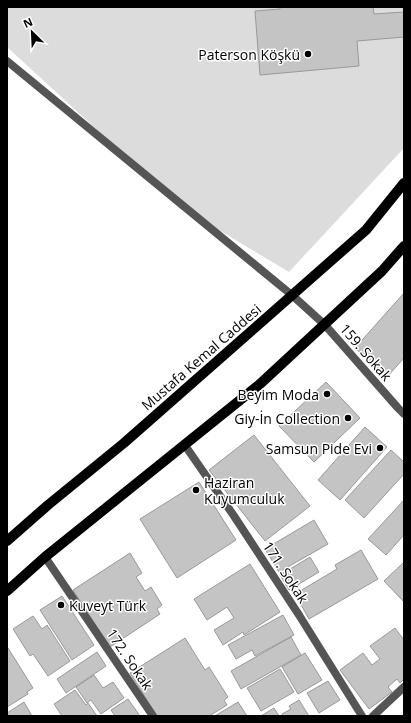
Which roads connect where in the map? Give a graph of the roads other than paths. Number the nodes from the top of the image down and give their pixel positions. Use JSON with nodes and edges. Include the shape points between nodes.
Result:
{"nodes":[{"id":1,"x":7,"y":61,"type":"edge"},
{"id":2,"x":404,"y":183,"type":"edge"},
{"id":3,"x":404,"y":246,"type":"edge"},
{"id":4,"x":293,"y":296,"type":"junction"},
{"id":5,"x":325,"y":325,"type":"junction"},
{"id":6,"x":404,"y":414,"type":"edge"},
{"id":7,"x":184,"y":444,"type":"junction"},
{"id":8,"x":7,"y":541,"type":"edge"},
{"id":9,"x":45,"y":557,"type":"junction"},
{"id":10,"x":7,"y":591,"type":"edge"},
{"id":11,"x":404,"y":687,"type":"edge"},
{"id":12,"x":153,"y":716,"type":"edge"},
{"id":13,"x":362,"y":716,"type":"edge"},
{"id":14,"x":373,"y":716,"type":"edge"}],
"edges":[{"from":1,"to":4,"type":"street","name":"159. Sokak"},
{"from":2,"to":4,"type":"main road","name":"Mustafa Kemal Caddesi","via":[[366,230]]},
{"from":3,"to":5,"type":"main road","via":[[382,271]]},
{"from":4,"to":5,"type":"street","name":"159. Sokak"},
{"from":4,"to":8,"type":"main road","name":"Mustafa Kemal Caddesi","via":[[124,444]]},
{"from":5,"to":6,"type":"street","name":"159. Sokak"},
{"from":5,"to":7,"type":"main road","via":[[260,384]]},
{"from":7,"to":9,"type":"main road"},
{"from":7,"to":13,"type":"street","name":"171. Sokak","via":[[299,615]]},
{"from":9,"to":10,"type":"main road"},
{"from":9,"to":12,"type":"street","name":"172. Sokak"},
{"from":11,"to":14,"type":"street"}]}
